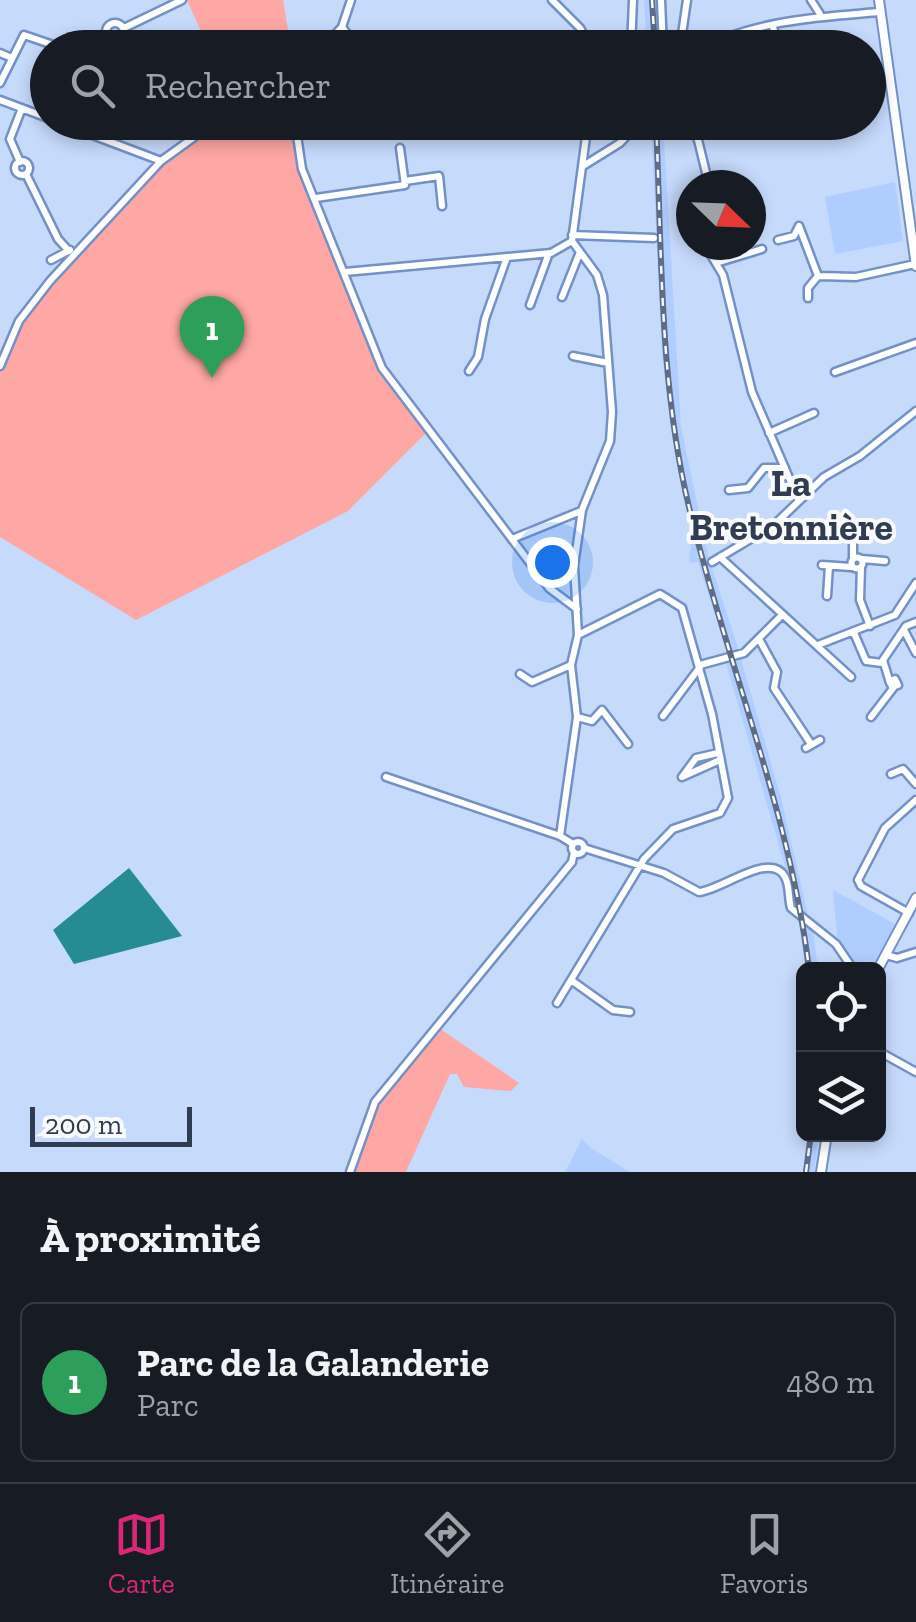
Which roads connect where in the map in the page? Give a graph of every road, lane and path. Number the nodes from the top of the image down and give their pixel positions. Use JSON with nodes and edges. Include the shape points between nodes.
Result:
{"nodes":[{"id":1,"x":182,"y":0,"type":"edge"},
{"id":2,"x":352,"y":0,"type":"edge"},
{"id":3,"x":552,"y":0,"type":"edge"},
{"id":4,"x":633,"y":0,"type":"edge"},
{"id":5,"x":661,"y":0,"type":"edge"},
{"id":6,"x":687,"y":0,"type":"edge"},
{"id":7,"x":811,"y":0,"type":"edge"},
{"id":8,"x":879,"y":0,"type":"edge"},
{"id":9,"x":879,"y":12,"type":"junction"},
{"id":10,"x":821,"y":14,"type":"junction"},
{"id":11,"x":342,"y":27,"type":"junction"},
{"id":12,"x":773,"y":27,"type":"junction"},
{"id":13,"x":124,"y":28,"type":"joint"},
{"id":14,"x":109,"y":30,"type":"edge"},
{"id":15,"x":339,"y":30,"type":"edge"},
{"id":16,"x":344,"y":30,"type":"edge"},
{"id":17,"x":581,"y":30,"type":"edge"},
{"id":18,"x":632,"y":30,"type":"edge"},
{"id":19,"x":663,"y":30,"type":"edge"},
{"id":20,"x":683,"y":30,"type":"edge"},
{"id":21,"x":757,"y":30,"type":"edge"},
{"id":22,"x":774,"y":30,"type":"edge"},
{"id":23,"x":882,"y":30,"type":"edge"},
{"id":24,"x":30,"y":37,"type":"edge"},
{"id":25,"x":0,"y":53,"type":"edge"},
{"id":26,"x":12,"y":58,"type":"junction"},
{"id":27,"x":886,"y":60,"type":"edge"},
{"id":28,"x":0,"y":83,"type":"edge"},
{"id":29,"x":0,"y":100,"type":"edge"},
{"id":30,"x":22,"y":108,"type":"junction"},
{"id":31,"x":30,"y":111,"type":"edge"},
{"id":32,"x":105,"y":140,"type":"edge"},
{"id":33,"x":190,"y":140,"type":"edge"},
{"id":34,"x":297,"y":140,"type":"edge"},
{"id":35,"x":586,"y":140,"type":"edge"},
{"id":36,"x":622,"y":140,"type":"edge"},
{"id":37,"x":698,"y":140,"type":"edge"},
{"id":38,"x":400,"y":148,"type":"dead end"},
{"id":39,"x":584,"y":155,"type":"junction"},
{"id":40,"x":603,"y":155,"type":"junction"},
{"id":41,"x":161,"y":161,"type":"junction"},
{"id":42,"x":583,"y":166,"type":"junction"},
{"id":43,"x":705,"y":170,"type":"edge"},
{"id":44,"x":404,"y":180,"type":"junction"},
{"id":45,"x":316,"y":198,"type":"junction"},
{"id":46,"x":442,"y":206,"type":"dead end"},
{"id":47,"x":572,"y":238,"type":"junction"},
{"id":48,"x":778,"y":240,"type":"dead end"},
{"id":49,"x":81,"y":247,"type":"junction"},
{"id":50,"x":70,"y":250,"type":"junction"},
{"id":51,"x":645,"y":250,"type":"dead end"},
{"id":52,"x":580,"y":252,"type":"junction"},
{"id":53,"x":549,"y":253,"type":"junction"},
{"id":54,"x":507,"y":257,"type":"junction"},
{"id":55,"x":51,"y":260,"type":"dead end"},
{"id":56,"x":714,"y":260,"type":"edge"},
{"id":57,"x":726,"y":260,"type":"edge"},
{"id":58,"x":716,"y":263,"type":"junction"},
{"id":59,"x":916,"y":265,"type":"edge"},
{"id":60,"x":345,"y":272,"type":"junction"},
{"id":61,"x":818,"y":276,"type":"junction"},
{"id":62,"x":562,"y":297,"type":"dead end"},
{"id":63,"x":808,"y":298,"type":"dead end"},
{"id":64,"x":530,"y":305,"type":"dead end"},
{"id":65,"x":916,"y":343,"type":"edge"},
{"id":66,"x":573,"y":356,"type":"dead end"},
{"id":67,"x":608,"y":362,"type":"junction"},
{"id":68,"x":0,"y":366,"type":"edge"},
{"id":69,"x":469,"y":371,"type":"dead end"},
{"id":70,"x":835,"y":372,"type":"dead end"},
{"id":71,"x":916,"y":411,"type":"edge"},
{"id":72,"x":814,"y":413,"type":"dead end"},
{"id":73,"x":769,"y":433,"type":"junction"},
{"id":74,"x":785,"y":468,"type":"junction"},
{"id":75,"x":730,"y":490,"type":"dead end"},
{"id":76,"x":799,"y":501,"type":"junction"},
{"id":77,"x":582,"y":510,"type":"junction"},
{"id":78,"x":853,"y":528,"type":"dead end"},
{"id":79,"x":512,"y":538,"type":"junction"},
{"id":80,"x":720,"y":557,"type":"junction"},
{"id":81,"x":885,"y":560,"type":"dead end"},
{"id":82,"x":712,"y":562,"type":"dead end"},
{"id":83,"x":857,"y":563,"type":"junction"},
{"id":84,"x":916,"y":584,"type":"edge"},
{"id":85,"x":827,"y":596,"type":"dead end"},
{"id":86,"x":576,"y":609,"type":"junction"},
{"id":87,"x":782,"y":615,"type":"junction"},
{"id":88,"x":895,"y":616,"type":"junction"},
{"id":89,"x":916,"y":622,"type":"edge"},
{"id":90,"x":870,"y":626,"type":"junction"},
{"id":91,"x":905,"y":629,"type":"junction"},
{"id":92,"x":854,"y":633,"type":"junction"},
{"id":93,"x":578,"y":634,"type":"junction"},
{"id":94,"x":759,"y":639,"type":"junction"},
{"id":95,"x":816,"y":645,"type":"junction"},
{"id":96,"x":916,"y":654,"type":"edge"},
{"id":97,"x":882,"y":663,"type":"junction"},
{"id":98,"x":571,"y":665,"type":"junction"},
{"id":99,"x":700,"y":666,"type":"junction"},
{"id":100,"x":520,"y":674,"type":"dead end"},
{"id":101,"x":850,"y":677,"type":"dead end"},
{"id":102,"x":662,"y":716,"type":"dead end"},
{"id":103,"x":871,"y":716,"type":"dead end"},
{"id":104,"x":577,"y":718,"type":"junction"},
{"id":105,"x":820,"y":740,"type":"dead end"},
{"id":106,"x":628,"y":744,"type":"dead end"},
{"id":107,"x":719,"y":757,"type":"junction"},
{"id":108,"x":891,"y":774,"type":"dead end"},
{"id":109,"x":386,"y":777,"type":"dead end"},
{"id":110,"x":916,"y":784,"type":"edge"},
{"id":111,"x":916,"y":800,"type":"edge"},
{"id":112,"x":560,"y":836,"type":"junction"},
{"id":113,"x":578,"y":848,"type":"junction"},
{"id":114,"x":640,"y":864,"type":"junction"},
{"id":115,"x":916,"y":898,"type":"edge"},
{"id":116,"x":909,"y":912,"type":"junction"},
{"id":117,"x":916,"y":952,"type":"edge"},
{"id":118,"x":886,"y":955,"type":"junction"},
{"id":119,"x":848,"y":962,"type":"edge"},
{"id":120,"x":882,"y":962,"type":"edge"},
{"id":121,"x":571,"y":980,"type":"junction"},
{"id":122,"x":557,"y":1003,"type":"dead end"},
{"id":123,"x":630,"y":1012,"type":"dead end"},
{"id":124,"x":880,"y":1052,"type":"edge"},
{"id":125,"x":916,"y":1072,"type":"edge"},
{"id":126,"x":826,"y":1142,"type":"edge"},
{"id":127,"x":350,"y":1172,"type":"edge"},
{"id":128,"x":821,"y":1172,"type":"edge"}],
"edges":[{"from":1,"to":13,"type":"street"},
{"from":2,"to":11,"type":"street"},
{"from":3,"to":17,"type":"street"},
{"from":4,"to":18,"type":"street"},
{"from":5,"to":19,"type":"street"},
{"from":6,"to":20,"type":"street"},
{"from":7,"to":10,"type":"street"},
{"from":8,"to":9,"type":"main road"},
{"from":9,"to":10,"type":"street"},
{"from":9,"to":23,"type":"main road"},
{"from":10,"to":12,"type":"street"},
{"from":11,"to":15,"type":"street"},
{"from":11,"to":16,"type":"street"},
{"from":12,"to":21,"type":"street"},
{"from":12,"to":22,"type":"street"},
{"from":13,"to":14,"type":"street","via":[[111,23]]},
{"from":24,"to":26,"type":"street","via":[[24,35]]},
{"from":25,"to":26,"type":"street"},
{"from":26,"to":28,"type":"street"},
{"from":27,"to":59,"type":"main road"},
{"from":29,"to":30,"type":"street"},
{"from":30,"to":31,"type":"street"},
{"from":30,"to":50,"type":"street","via":[[10,139],[20,162],[16,172],[26,174]]},
{"from":32,"to":41,"type":"street"},
{"from":33,"to":41,"type":"street"},
{"from":34,"to":45,"type":"street"},
{"from":35,"to":39,"type":"street"},
{"from":36,"to":40,"type":"street"},
{"from":37,"to":43,"type":"street"},
{"from":38,"to":44,"type":"street"},
{"from":39,"to":40,"type":"street"},
{"from":39,"to":42,"type":"street"},
{"from":40,"to":42,"type":"street"},
{"from":41,"to":49,"type":"street"},
{"from":42,"to":47,"type":"street"},
{"from":44,"to":45,"type":"street","via":[[406,185]]},
{"from":44,"to":46,"type":"street","via":[[439,176]]},
{"from":45,"to":60,"type":"street"},
{"from":47,"to":51,"type":"street","via":[[649,238]]},
{"from":47,"to":52,"type":"street"},
{"from":47,"to":53,"type":"street"},
{"from":48,"to":61,"type":"street","via":[[794,236],[799,226]]},
{"from":49,"to":50,"type":"street"},
{"from":49,"to":68,"type":"street","via":[[29,306]]},
{"from":50,"to":55,"type":"street"},
{"from":52,"to":62,"type":"street"},
{"from":52,"to":67,"type":"street","via":[[603,295]]},
{"from":53,"to":54,"type":"street"},
{"from":53,"to":64,"type":"street"},
{"from":54,"to":60,"type":"street"},
{"from":54,"to":69,"type":"street"},
{"from":56,"to":58,"type":"street"},
{"from":57,"to":58,"type":"street"},
{"from":58,"to":73,"type":"street"},
{"from":59,"to":61,"type":"street","via":[[856,277]]},
{"from":60,"to":79,"type":"street","via":[[394,388]]},
{"from":61,"to":63,"type":"street"},
{"from":65,"to":70,"type":"street"},
{"from":66,"to":67,"type":"street"},
{"from":67,"to":77,"type":"street","via":[[610,441]]},
{"from":71,"to":76,"type":"street"},
{"from":72,"to":73,"type":"street"},
{"from":73,"to":74,"type":"street"},
{"from":74,"to":75,"type":"street","via":[[764,468],[748,488]]},
{"from":74,"to":76,"type":"street"},
{"from":76,"to":80,"type":"street"},
{"from":77,"to":79,"type":"street"},
{"from":77,"to":86,"type":"street"},
{"from":78,"to":83,"type":"street"},
{"from":79,"to":86,"type":"street","via":[[549,588]]},
{"from":80,"to":82,"type":"street"},
{"from":80,"to":87,"type":"street"},
{"from":81,"to":83,"type":"street"},
{"from":83,"to":85,"type":"street","via":[[826,566]]},
{"from":83,"to":90,"type":"street"},
{"from":84,"to":88,"type":"street"},
{"from":86,"to":93,"type":"street"},
{"from":87,"to":94,"type":"street"},
{"from":87,"to":95,"type":"street"},
{"from":88,"to":90,"type":"street"},
{"from":88,"to":91,"type":"street"},
{"from":89,"to":91,"type":"street"},
{"from":90,"to":92,"type":"street"},
{"from":91,"to":96,"type":"street"},
{"from":91,"to":97,"type":"street"},
{"from":92,"to":95,"type":"street"},
{"from":92,"to":97,"type":"street","via":[[866,661]]},
{"from":93,"to":98,"type":"street"},
{"from":93,"to":99,"type":"street","via":[[660,594],[685,610]]},
{"from":94,"to":99,"type":"street","via":[[744,652]]},
{"from":94,"to":105,"type":"street","via":[[777,672],[774,688],[808,746]]},
{"from":95,"to":101,"type":"street"},
{"from":97,"to":103,"type":"street","via":[[892,685]]},
{"from":98,"to":100,"type":"street","via":[[532,682]]},
{"from":98,"to":104,"type":"street"},
{"from":99,"to":102,"type":"street"},
{"from":99,"to":107,"type":"street"},
{"from":104,"to":106,"type":"street","via":[[592,721],[602,710]]},
{"from":104,"to":112,"type":"street"},
{"from":107,"to":107,"type":"street","via":[[696,758],[682,776]]},
{"from":107,"to":114,"type":"street","via":[[726,806],[716,816],[674,829]]},
{"from":108,"to":110,"type":"street","via":[[903,769]]},
{"from":109,"to":112,"type":"street"},
{"from":111,"to":116,"type":"street","via":[[884,828],[858,880]]},
{"from":112,"to":113,"type":"street"},
{"from":113,"to":114,"type":"street"},
{"from":113,"to":127,"type":"street","via":[[376,1102]]},
{"from":114,"to":119,"type":"street","via":[[699,892],[774,867],[785,876],[791,908]]},
{"from":114,"to":121,"type":"street"},
{"from":115,"to":116,"type":"main road"},
{"from":116,"to":118,"type":"main road"},
{"from":117,"to":118,"type":"street"},
{"from":118,"to":120,"type":"main road"},
{"from":121,"to":122,"type":"street"},
{"from":121,"to":123,"type":"street","via":[[613,1010]]},
{"from":124,"to":125,"type":"street"},
{"from":126,"to":128,"type":"main road"}]}
